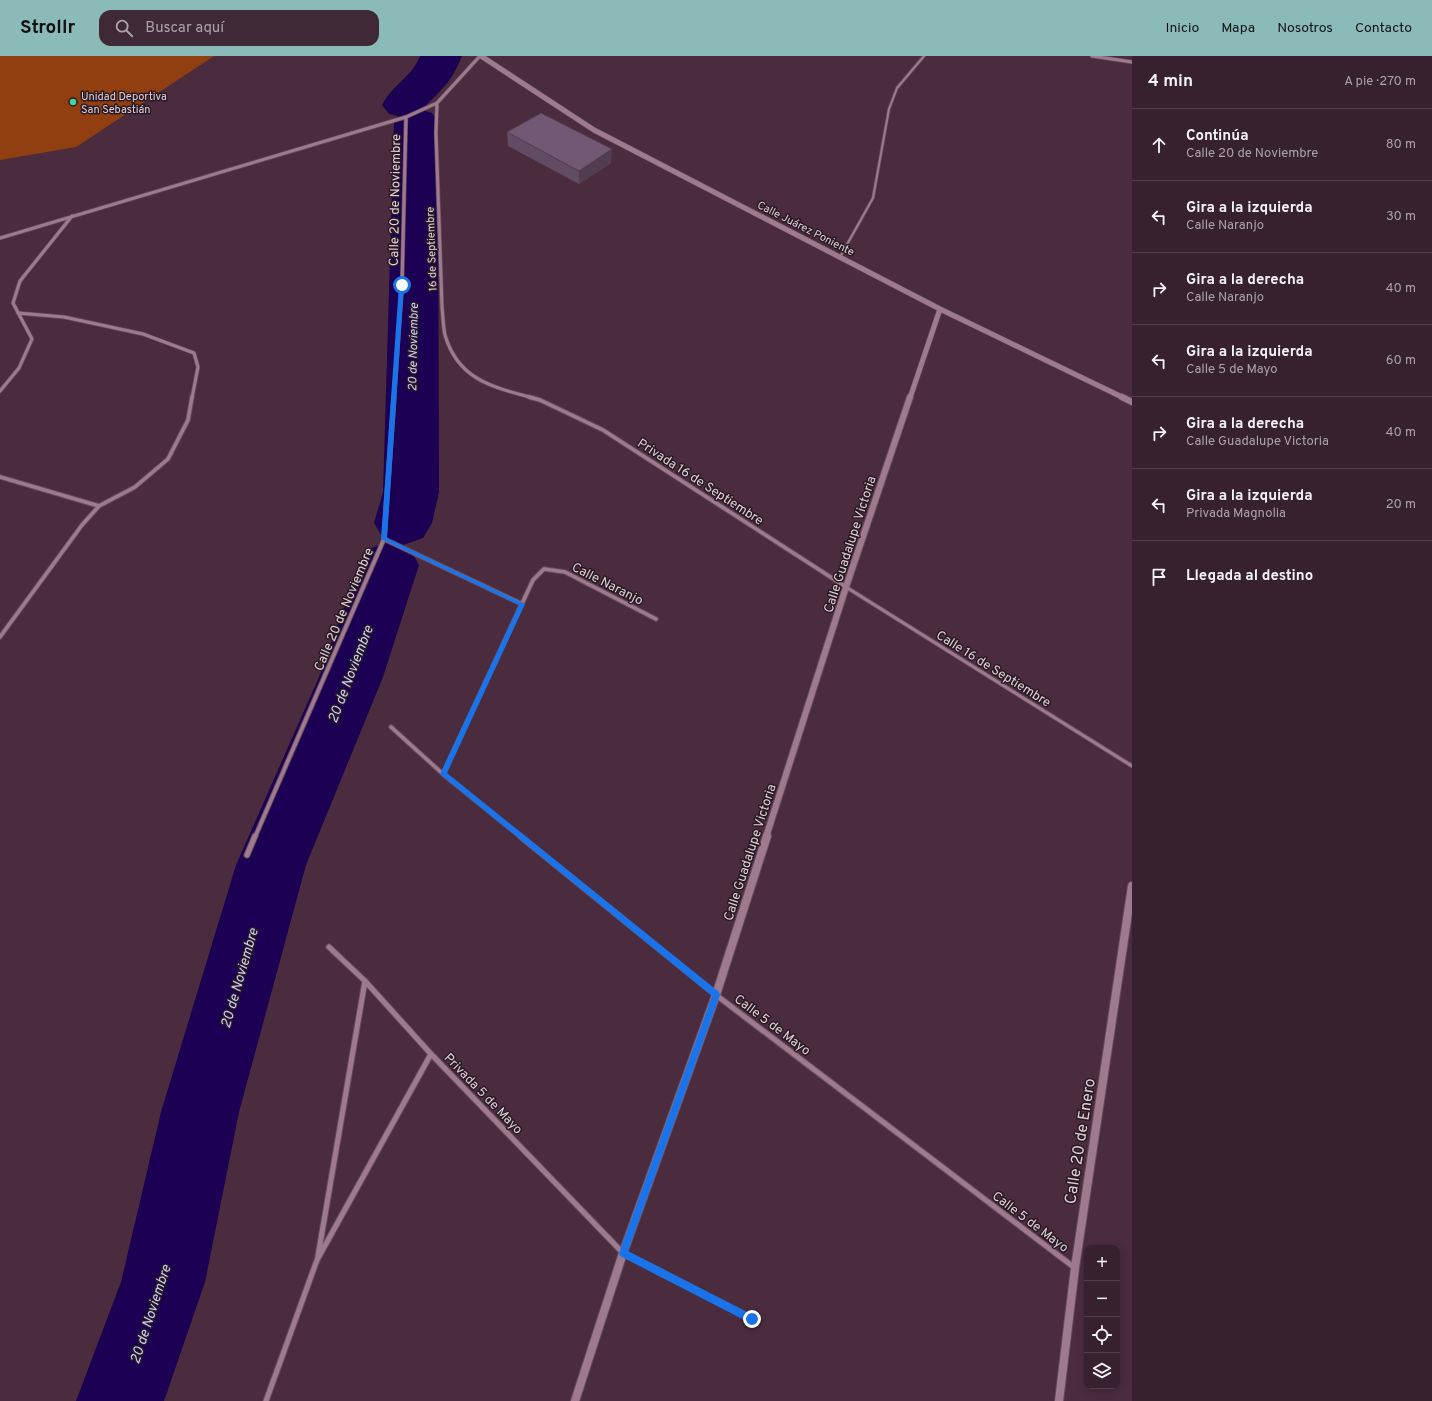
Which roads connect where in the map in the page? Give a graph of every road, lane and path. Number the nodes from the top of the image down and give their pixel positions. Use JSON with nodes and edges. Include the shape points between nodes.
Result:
{"nodes":[{"id":1,"x":480,"y":56,"type":"edge"},
{"id":2,"x":924,"y":56,"type":"edge"},
{"id":3,"x":1092,"y":56,"type":"edge"},
{"id":4,"x":1132,"y":62,"type":"edge"},
{"id":5,"x":437,"y":103,"type":"junction"},
{"id":6,"x":406,"y":117,"type":"junction"},
{"id":7,"x":72,"y":216,"type":"junction"},
{"id":8,"x":0,"y":238,"type":"edge"},
{"id":9,"x":840,"y":257,"type":"junction"},
{"id":10,"x":940,"y":309,"type":"junction"},
{"id":11,"x":18,"y":313,"type":"junction"},
{"id":12,"x":0,"y":391,"type":"edge"},
{"id":13,"x":540,"y":400,"type":"joint"},
{"id":14,"x":1132,"y":402,"type":"edge"},
{"id":15,"x":0,"y":477,"type":"edge"},
{"id":16,"x":99,"y":506,"type":"junction"},
{"id":17,"x":384,"y":539,"type":"junction"},
{"id":18,"x":846,"y":587,"type":"junction"},
{"id":19,"x":522,"y":604,"type":"junction"},
{"id":20,"x":656,"y":619,"type":"dead end"},
{"id":21,"x":0,"y":637,"type":"edge"},
{"id":22,"x":392,"y":727,"type":"dead end"},
{"id":23,"x":1132,"y":766,"type":"edge"},
{"id":24,"x":443,"y":774,"type":"junction"},
{"id":25,"x":247,"y":855,"type":"dead end"},
{"id":26,"x":1132,"y":886,"type":"edge"},
{"id":27,"x":329,"y":947,"type":"dead end"},
{"id":28,"x":365,"y":981,"type":"junction"},
{"id":29,"x":716,"y":995,"type":"junction"},
{"id":30,"x":431,"y":1054,"type":"junction"},
{"id":31,"x":623,"y":1253,"type":"junction"},
{"id":32,"x":317,"y":1260,"type":"junction"},
{"id":33,"x":1075,"y":1268,"type":"junction"},
{"id":34,"x":752,"y":1319,"type":"dead end"},
{"id":35,"x":266,"y":1401,"type":"edge"},
{"id":36,"x":575,"y":1401,"type":"edge"},
{"id":37,"x":1060,"y":1401,"type":"edge"}],
"edges":[{"from":1,"to":5,"type":"street"},
{"from":1,"to":9,"type":"street","name":"Calle Juárez Poniente","via":[[594,130]]},
{"from":2,"to":9,"type":"lane","via":[[897,88],[889,109],[873,198]]},
{"from":3,"to":4,"type":"street"},
{"from":5,"to":6,"type":"street"},
{"from":5,"to":13,"type":"street","name":"16 de Septiembre","via":[[436,157],[445,334],[453,355],[468,374],[494,386]]},
{"from":6,"to":7,"type":"street"},
{"from":6,"to":17,"type":"street","name":"Calle 20 de Noviembre","via":[[402,285]]},
{"from":7,"to":8,"type":"street"},
{"from":7,"to":11,"type":"street","via":[[20,281],[13,303]]},
{"from":9,"to":10,"type":"street","name":"Calle Juárez Poniente"},
{"from":10,"to":14,"type":"street","name":"Calle Juárez Poniente"},
{"from":10,"to":18,"type":"street","name":"Calle Guadalupe Victoria"},
{"from":11,"to":12,"type":"street","via":[[32,339],[19,368]]},
{"from":11,"to":16,"type":"street","via":[[64,317],[143,334],[194,353],[198,367],[188,420],[168,459],[135,487]]},
{"from":13,"to":18,"type":"street","name":"Privada 16 de Septiembre","via":[[603,430]]},
{"from":15,"to":16,"type":"street"},
{"from":16,"to":21,"type":"street","via":[[82,525]]},
{"from":17,"to":19,"type":"street"},
{"from":17,"to":25,"type":"street","name":"Calle 20 de Noviembre"},
{"from":18,"to":23,"type":"lane","name":"Calle 16 de Septiembre"},
{"from":18,"to":29,"type":"street","name":"Calle Guadalupe Victoria"},
{"from":19,"to":20,"type":"street","name":"Calle Naranjo","via":[[533,580],[544,569],[565,572]]},
{"from":19,"to":24,"type":"street","name":"Calle Naranjo"},
{"from":22,"to":24,"type":"street","name":"Calle 5 de Mayo"},
{"from":24,"to":29,"type":"street","name":"Calle 5 de Mayo"},
{"from":26,"to":33,"type":"street","name":"Calle 20 de Enero"},
{"from":27,"to":28,"type":"street","name":"Privada 5 de Mayo"},
{"from":28,"to":30,"type":"street","name":"Privada 5 de Mayo"},
{"from":28,"to":32,"type":"street"},
{"from":29,"to":31,"type":"street","name":"Calle Guadalupe Victoria"},
{"from":29,"to":33,"type":"street","name":"Calle 5 de Mayo"},
{"from":30,"to":31,"type":"street","name":"Privada 5 de Mayo"},
{"from":30,"to":32,"type":"street"},
{"from":31,"to":34,"type":"street","name":"Privada 5 de Mayo"},
{"from":31,"to":36,"type":"street","name":"Calle Guadalupe Victoria"},
{"from":32,"to":35,"type":"street"},
{"from":33,"to":37,"type":"street","name":"Calle 20 de Enero"}]}
